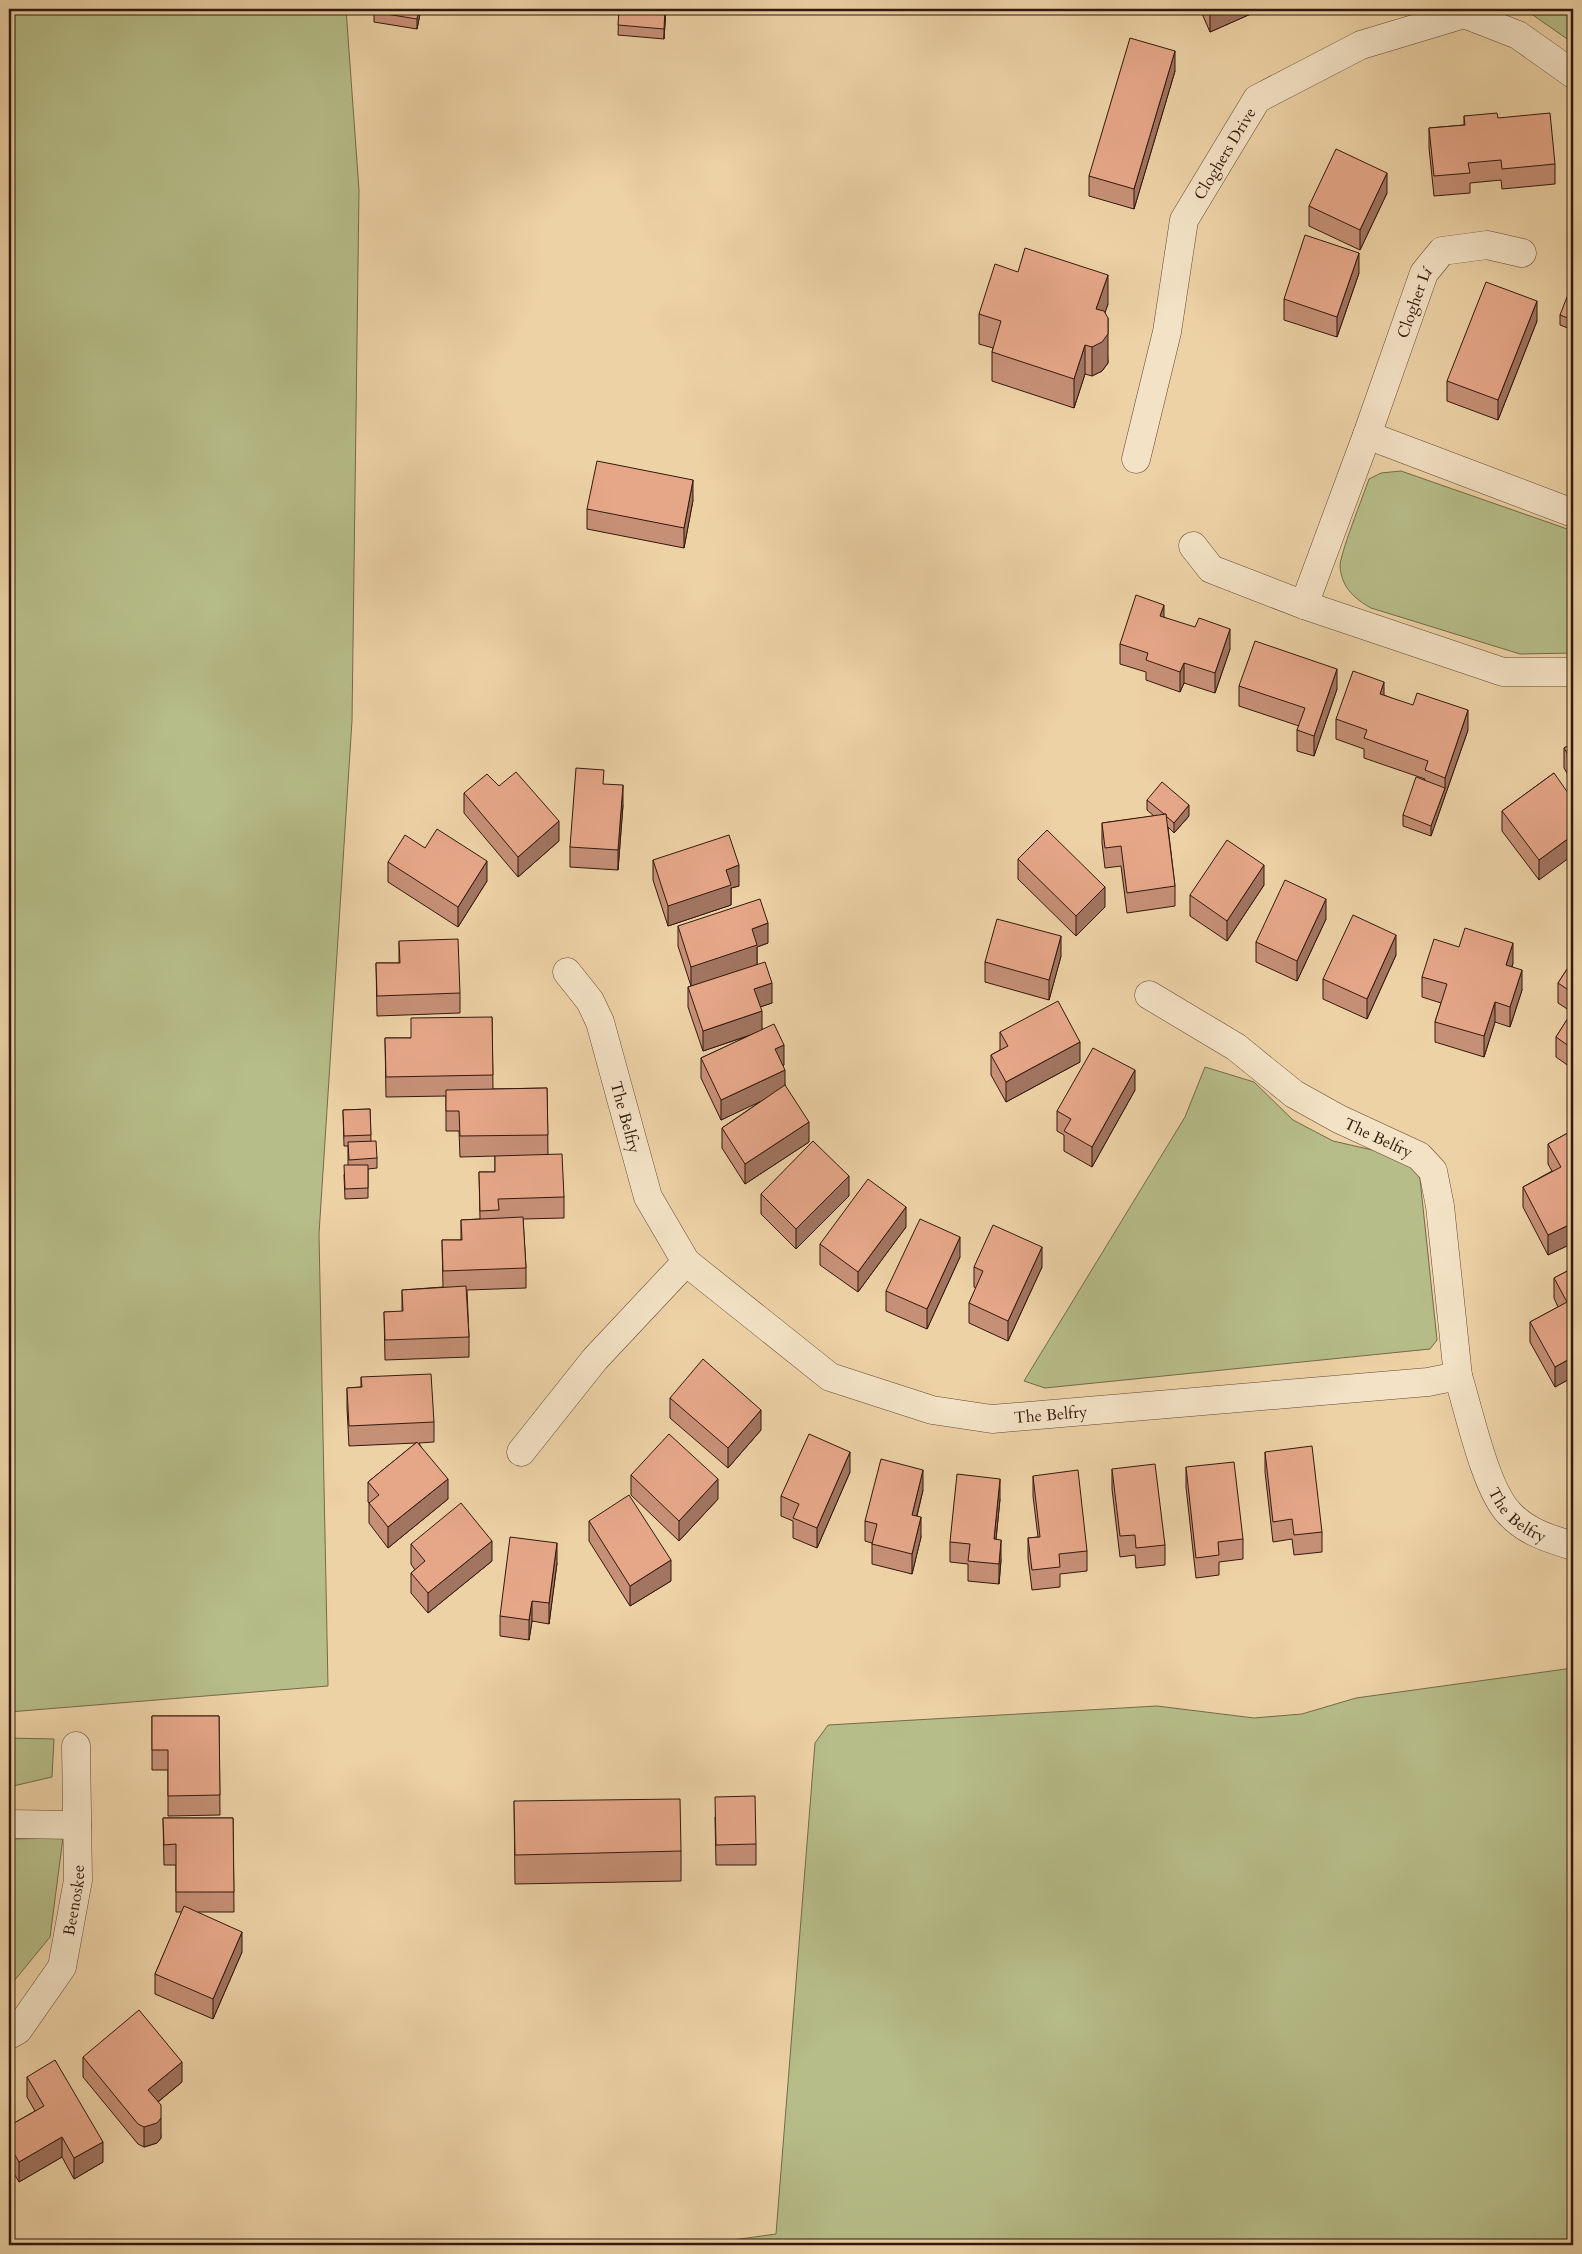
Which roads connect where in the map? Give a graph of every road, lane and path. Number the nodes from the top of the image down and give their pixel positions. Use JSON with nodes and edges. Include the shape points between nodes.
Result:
{"nodes":[{"id":1,"x":1465,"y":11,"type":"edge"},
{"id":2,"x":1573,"y":74,"type":"edge"},
{"id":3,"x":1522,"y":254,"type":"dead end"},
{"id":4,"x":1367,"y":435,"type":"junction"},
{"id":5,"x":1136,"y":459,"type":"dead end"},
{"id":6,"x":1573,"y":513,"type":"edge"},
{"id":7,"x":1193,"y":546,"type":"dead end"},
{"id":8,"x":1304,"y":605,"type":"junction"},
{"id":9,"x":1573,"y":672,"type":"edge"},
{"id":10,"x":567,"y":972,"type":"dead end"},
{"id":11,"x":1149,"y":995,"type":"dead end"},
{"id":12,"x":686,"y":1262,"type":"junction"},
{"id":13,"x":1458,"y":1376,"type":"junction"},
{"id":14,"x":520,"y":1452,"type":"dead end"},
{"id":15,"x":1573,"y":1546,"type":"edge"},
{"id":16,"x":76,"y":1746,"type":"dead end"},
{"id":17,"x":9,"y":1824,"type":"edge"},
{"id":18,"x":77,"y":1825,"type":"junction"},
{"id":19,"x":9,"y":2035,"type":"edge"}],
"edges":[{"from":1,"to":2,"type":"street","name":"Cloghers Drive","via":[[1518,36]]},
{"from":1,"to":5,"type":"street","name":"Cloghers Drive","via":[[1361,45],[1257,99],[1184,220],[1167,332]]},
{"from":3,"to":4,"type":"street","name":"Clogher Lí","via":[[1487,245],[1442,251],[1424,272]]},
{"from":4,"to":6,"type":"street"},
{"from":4,"to":8,"type":"street","name":"Clogher Lí"},
{"from":7,"to":8,"type":"street","via":[[1211,569]]},
{"from":8,"to":9,"type":"street","via":[[1503,672]]},
{"from":10,"to":12,"type":"street","name":"The Belfry","via":[[590,1001],[600,1022],[648,1197]]},
{"from":11,"to":13,"type":"street","name":"The Belfry","via":[[1236,1047],[1294,1094],[1419,1156],[1432,1171],[1440,1206]]},
{"from":12,"to":13,"type":"street","name":"The Belfry","via":[[830,1377],[932,1410],[992,1419],[1428,1382]]},
{"from":12,"to":14,"type":"street","via":[[595,1359]]},
{"from":13,"to":15,"type":"street","name":"The Belfry","via":[[1488,1477],[1508,1513],[1540,1537]]},
{"from":16,"to":18,"type":"street","name":"Beenoskee"},
{"from":17,"to":18,"type":"street"},
{"from":18,"to":19,"type":"street","name":"Beenoskee","via":[[78,1880],[62,1967],[18,2030]]}]}
